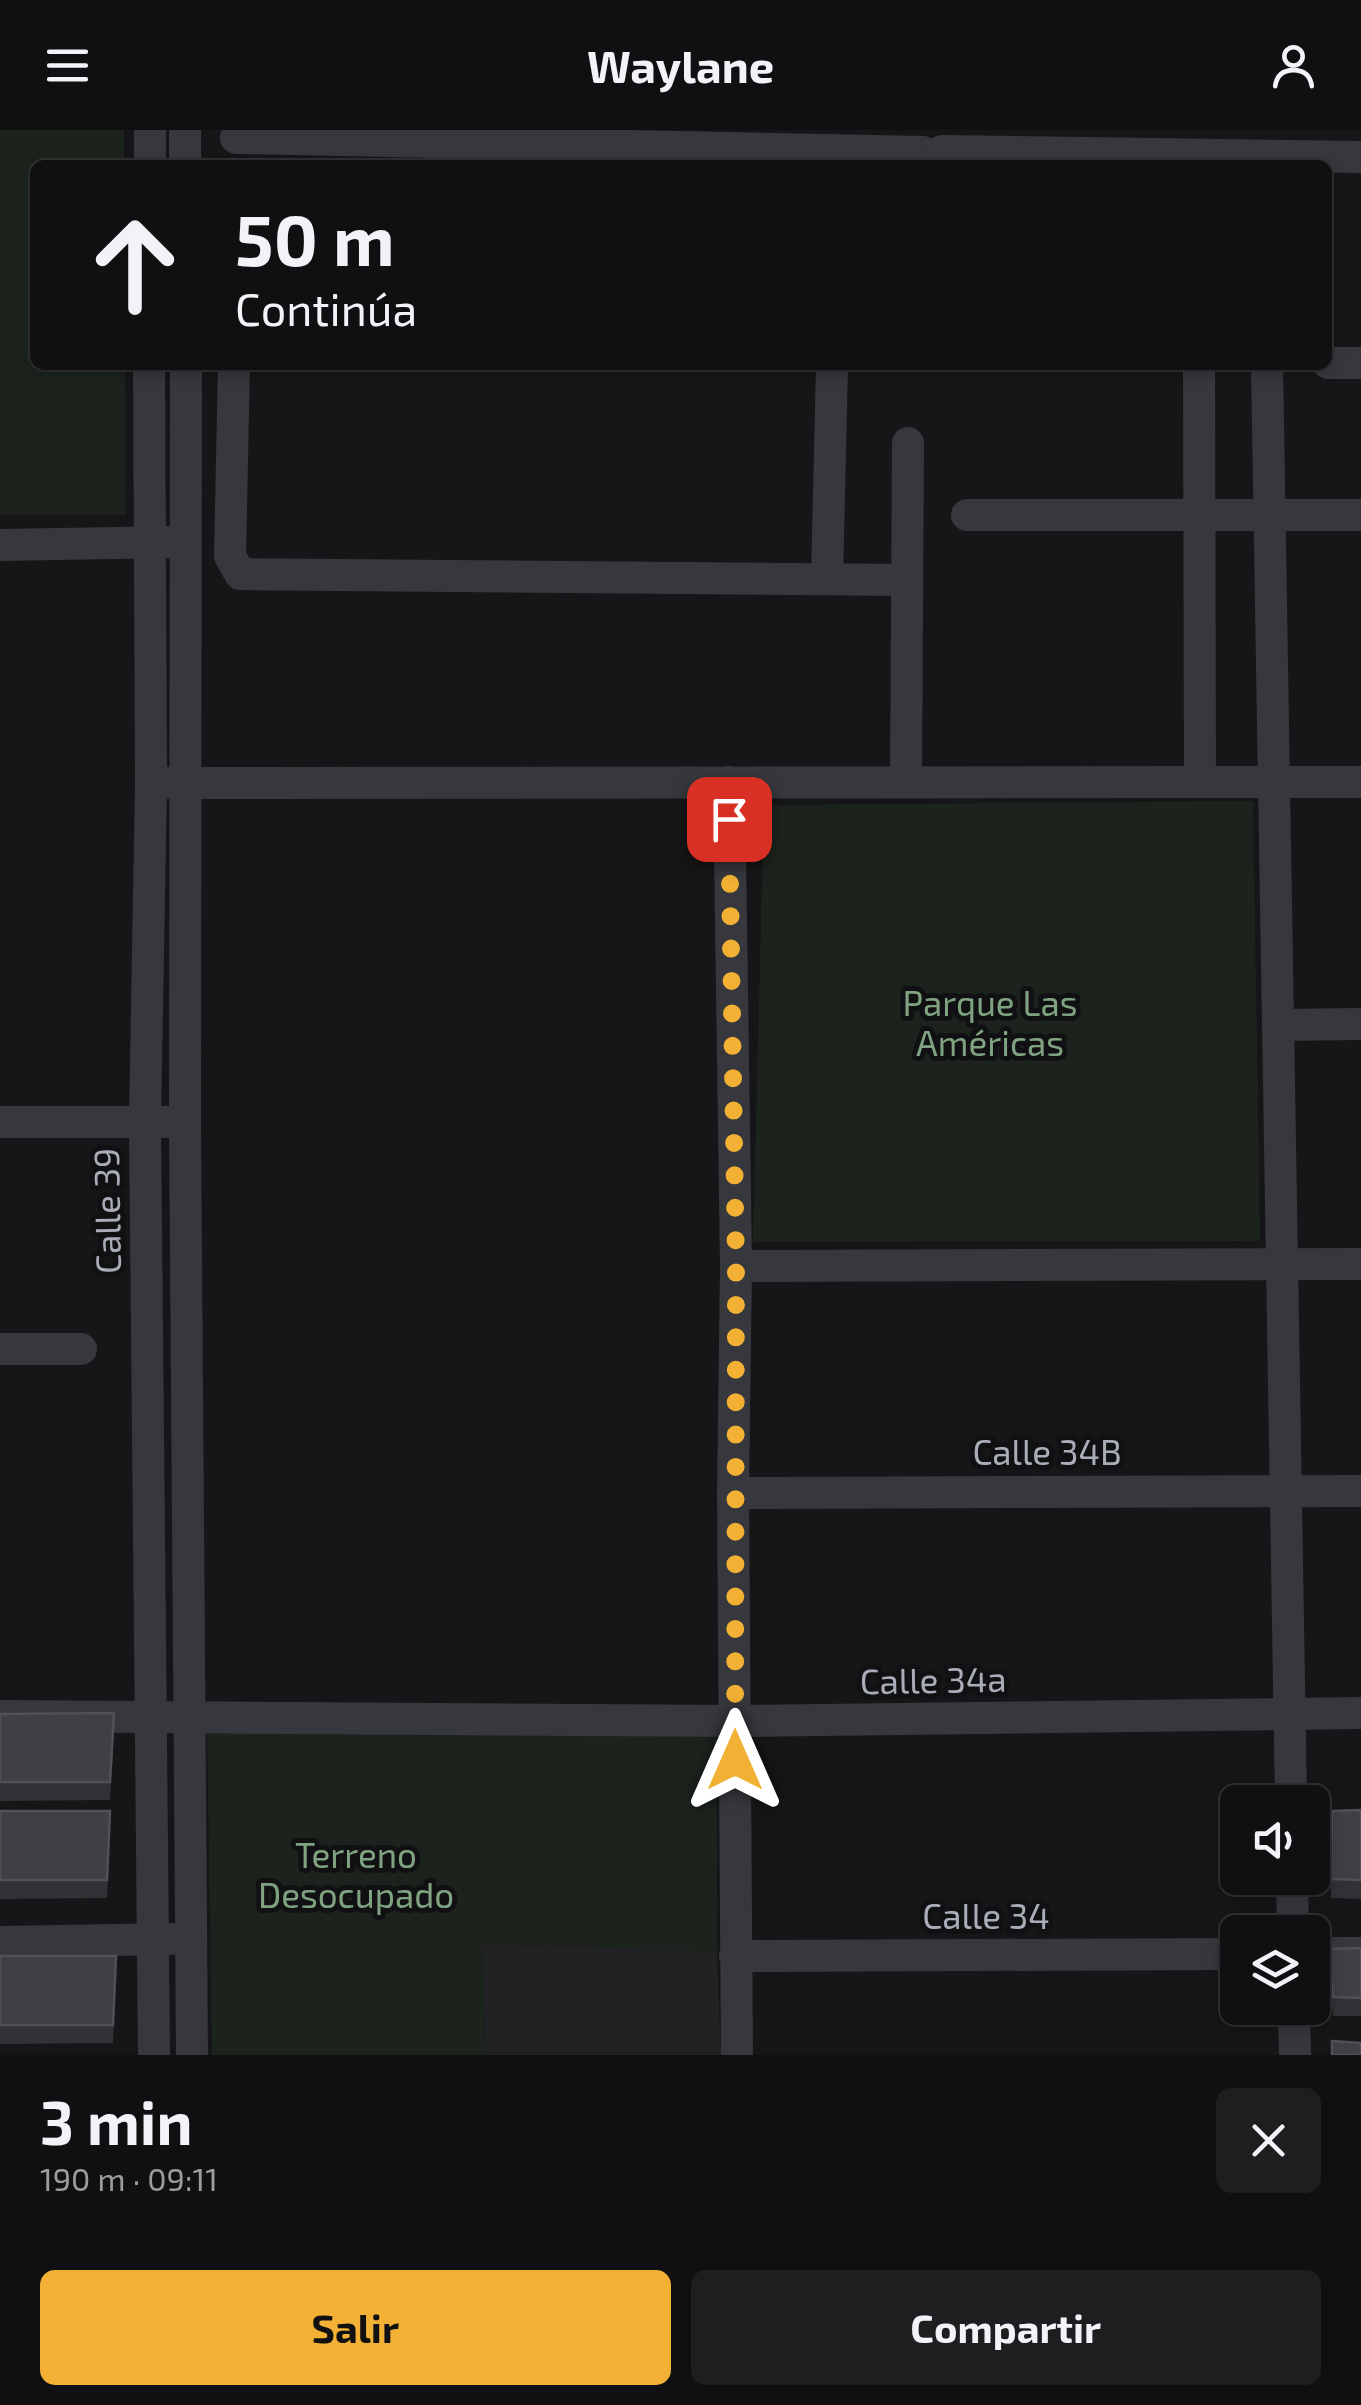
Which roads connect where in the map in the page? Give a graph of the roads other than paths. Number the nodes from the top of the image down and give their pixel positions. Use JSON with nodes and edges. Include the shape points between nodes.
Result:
{"nodes":[{"id":1,"x":150,"y":130,"type":"edge"},
{"id":2,"x":185,"y":130,"type":"edge"},
{"id":3,"x":236,"y":144,"type":"edge"},
{"id":4,"x":933,"y":149,"type":"edge"},
{"id":5,"x":1361,"y":158,"type":"edge"},
{"id":6,"x":150,"y":160,"type":"edge"},
{"id":7,"x":186,"y":160,"type":"edge"},
{"id":8,"x":1332,"y":363,"type":"edge"},
{"id":9,"x":1361,"y":363,"type":"edge"},
{"id":10,"x":150,"y":370,"type":"edge"},
{"id":11,"x":186,"y":370,"type":"edge"},
{"id":12,"x":234,"y":370,"type":"edge"},
{"id":13,"x":832,"y":370,"type":"edge"},
{"id":14,"x":1200,"y":370,"type":"edge"},
{"id":15,"x":1267,"y":370,"type":"edge"},
{"id":16,"x":908,"y":443,"type":"dead end"},
{"id":17,"x":1200,"y":515,"type":"junction"},
{"id":18,"x":1269,"y":515,"type":"junction"},
{"id":19,"x":1361,"y":515,"type":"edge"},
{"id":20,"x":967,"y":516,"type":"dead end"},
{"id":21,"x":186,"y":541,"type":"junction"},
{"id":22,"x":149,"y":543,"type":"junction"},
{"id":23,"x":0,"y":545,"type":"edge"},
{"id":24,"x":827,"y":579,"type":"junction"},
{"id":25,"x":907,"y":580,"type":"junction"},
{"id":26,"x":151,"y":782,"type":"junction"},
{"id":27,"x":185,"y":782,"type":"junction"},
{"id":28,"x":729,"y":782,"type":"junction"},
{"id":29,"x":906,"y":782,"type":"junction"},
{"id":30,"x":1200,"y":782,"type":"junction"},
{"id":31,"x":1274,"y":782,"type":"junction"},
{"id":32,"x":1361,"y":782,"type":"edge"},
{"id":33,"x":1361,"y":1024,"type":"edge"},
{"id":34,"x":1278,"y":1025,"type":"junction"},
{"id":35,"x":0,"y":1122,"type":"edge"},
{"id":36,"x":144,"y":1122,"type":"junction"},
{"id":37,"x":185,"y":1122,"type":"junction"},
{"id":38,"x":1282,"y":1264,"type":"junction"},
{"id":39,"x":1361,"y":1264,"type":"edge"},
{"id":40,"x":736,"y":1266,"type":"junction"},
{"id":41,"x":0,"y":1349,"type":"edge"},
{"id":42,"x":81,"y":1349,"type":"dead end"},
{"id":43,"x":1286,"y":1490,"type":"junction"},
{"id":44,"x":1361,"y":1490,"type":"edge"},
{"id":45,"x":733,"y":1493,"type":"junction"},
{"id":46,"x":1361,"y":1713,"type":"edge"},
{"id":47,"x":1289,"y":1714,"type":"junction"},
{"id":48,"x":0,"y":1716,"type":"edge"},
{"id":49,"x":152,"y":1716,"type":"junction"},
{"id":50,"x":188,"y":1717,"type":"junction"},
{"id":51,"x":735,"y":1722,"type":"junction"},
{"id":52,"x":1290,"y":1785,"type":"edge"},
{"id":53,"x":191,"y":1938,"type":"junction"},
{"id":54,"x":153,"y":1940,"type":"junction"},
{"id":55,"x":0,"y":1942,"type":"edge"},
{"id":56,"x":1361,"y":1953,"type":"edge"},
{"id":57,"x":1220,"y":1954,"type":"edge"},
{"id":58,"x":1330,"y":1954,"type":"edge"},
{"id":59,"x":736,"y":1956,"type":"junction"},
{"id":60,"x":1294,"y":2025,"type":"edge"},
{"id":61,"x":154,"y":2055,"type":"edge"},
{"id":62,"x":192,"y":2055,"type":"edge"},
{"id":63,"x":737,"y":2055,"type":"edge"},
{"id":64,"x":1295,"y":2055,"type":"edge"}],
"edges":[{"from":1,"to":6,"type":"street"},
{"from":2,"to":7,"type":"street"},
{"from":3,"to":4,"type":"street"},
{"from":4,"to":5,"type":"street"},
{"from":8,"to":9,"type":"street"},
{"from":10,"to":22,"type":"street","name":"Calle 39"},
{"from":11,"to":21,"type":"street"},
{"from":12,"to":24,"type":"street","via":[[230,556],[240,574]]},
{"from":13,"to":24,"type":"street"},
{"from":14,"to":17,"type":"street"},
{"from":15,"to":18,"type":"street"},
{"from":16,"to":25,"type":"street"},
{"from":17,"to":18,"type":"street"},
{"from":17,"to":20,"type":"street"},
{"from":17,"to":30,"type":"street"},
{"from":18,"to":19,"type":"street"},
{"from":18,"to":31,"type":"street"},
{"from":21,"to":22,"type":"street"},
{"from":21,"to":27,"type":"street"},
{"from":22,"to":23,"type":"street"},
{"from":22,"to":26,"type":"street","name":"Calle 39"},
{"from":24,"to":25,"type":"street"},
{"from":25,"to":29,"type":"street"},
{"from":26,"to":27,"type":"street"},
{"from":26,"to":36,"type":"street","name":"Calle 39"},
{"from":27,"to":28,"type":"street"},
{"from":27,"to":37,"type":"street"},
{"from":28,"to":29,"type":"street"},
{"from":28,"to":40,"type":"street"},
{"from":29,"to":30,"type":"street"},
{"from":30,"to":31,"type":"street"},
{"from":31,"to":32,"type":"street"},
{"from":31,"to":34,"type":"street"},
{"from":33,"to":34,"type":"street"},
{"from":34,"to":38,"type":"street"},
{"from":35,"to":36,"type":"street"},
{"from":36,"to":37,"type":"street"},
{"from":36,"to":49,"type":"street","name":"Calle 39"},
{"from":37,"to":50,"type":"street"},
{"from":38,"to":39,"type":"street"},
{"from":38,"to":40,"type":"street"},
{"from":38,"to":43,"type":"street"},
{"from":40,"to":45,"type":"street"},
{"from":41,"to":42,"type":"street"},
{"from":43,"to":44,"type":"street","name":"Calle 34B"},
{"from":43,"to":45,"type":"street","name":"Calle 34B"},
{"from":43,"to":47,"type":"street"},
{"from":45,"to":51,"type":"street"},
{"from":46,"to":47,"type":"street","name":"Calle 34a"},
{"from":47,"to":51,"type":"street","name":"Calle 34a"},
{"from":47,"to":52,"type":"street"},
{"from":48,"to":49,"type":"street","name":"Calle 34a"},
{"from":49,"to":50,"type":"street","name":"Calle 34a"},
{"from":49,"to":54,"type":"street","name":"Calle 39"},
{"from":50,"to":51,"type":"street","name":"Calle 34a"},
{"from":50,"to":53,"type":"street"},
{"from":51,"to":59,"type":"street"},
{"from":53,"to":54,"type":"street"},
{"from":53,"to":62,"type":"street"},
{"from":54,"to":55,"type":"street"},
{"from":54,"to":61,"type":"street","name":"Calle 39"},
{"from":56,"to":58,"type":"street"},
{"from":57,"to":59,"type":"street","name":"Calle 34"},
{"from":59,"to":63,"type":"street"},
{"from":60,"to":64,"type":"street"}]}
